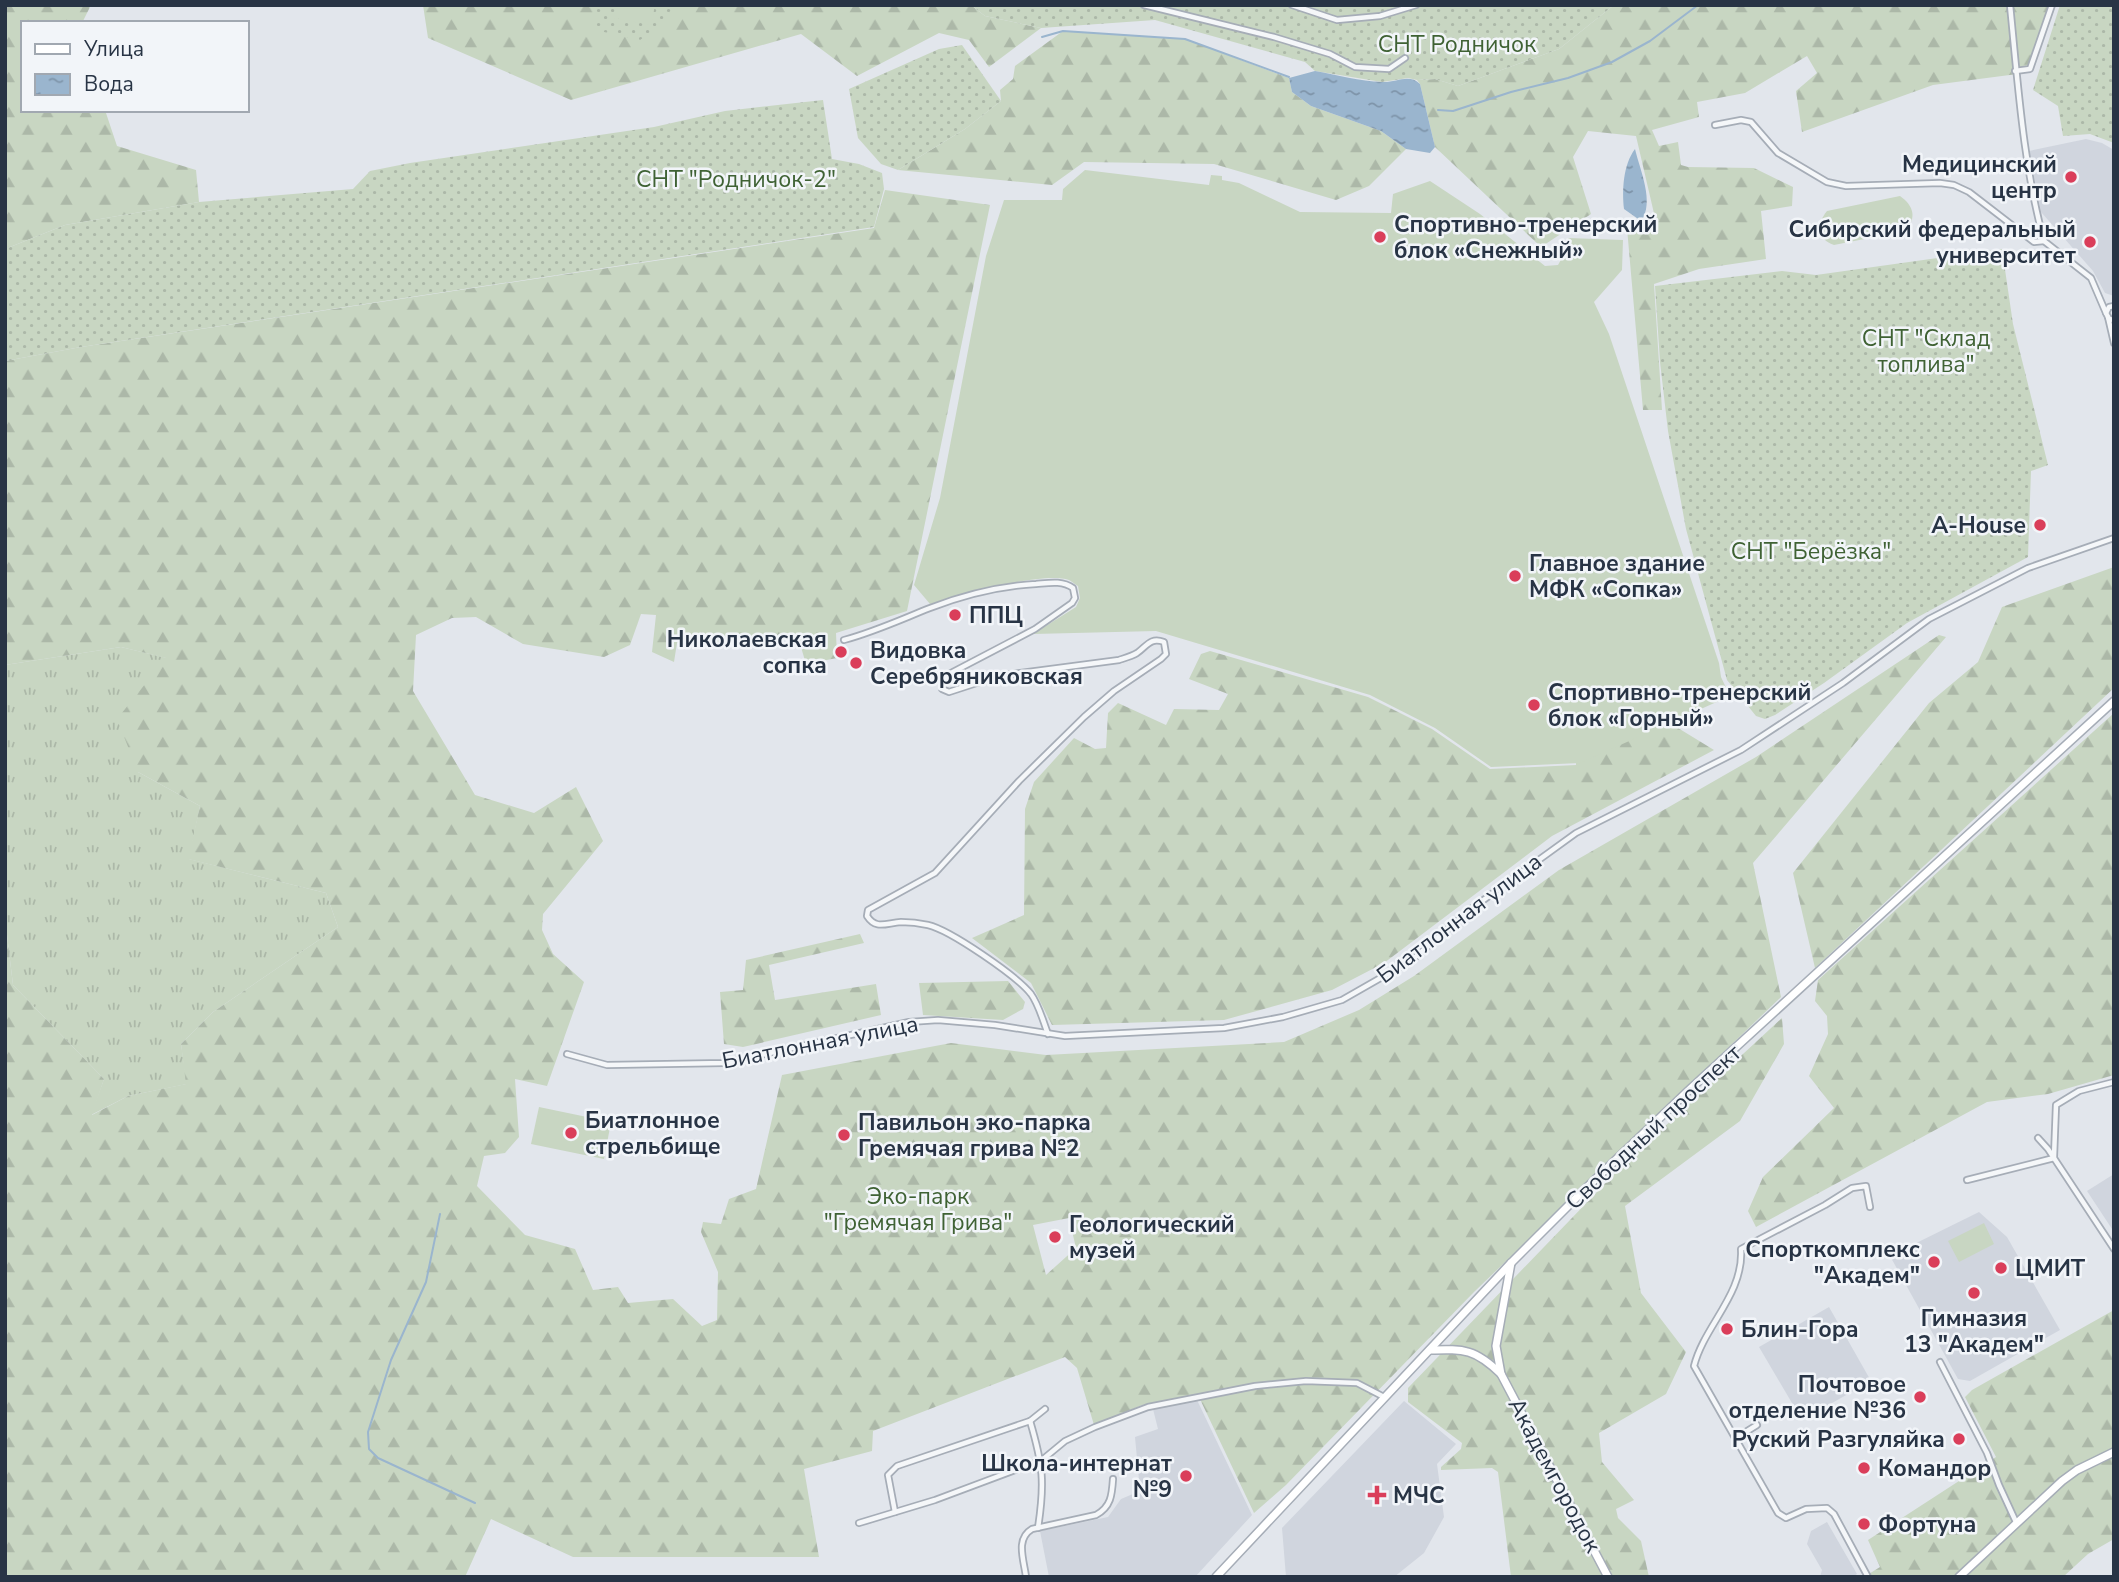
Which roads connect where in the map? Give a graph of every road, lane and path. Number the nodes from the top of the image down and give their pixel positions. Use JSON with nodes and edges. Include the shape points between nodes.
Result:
{"nodes":[{"id":1,"x":1144,"y":5,"type":"edge"},
{"id":2,"x":1292,"y":5,"type":"edge"},
{"id":3,"x":1416,"y":5,"type":"edge"},
{"id":4,"x":2010,"y":5,"type":"edge"},
{"id":5,"x":2052,"y":5,"type":"edge"},
{"id":6,"x":1405,"y":58,"type":"dead end"},
{"id":7,"x":2015,"y":71,"type":"junction"},
{"id":8,"x":1715,"y":125,"type":"dead end"},
{"id":9,"x":2044,"y":241,"type":"junction"},
{"id":10,"x":2102,"y":301,"type":"junction"},
{"id":11,"x":2113,"y":306,"type":"edge"},
{"id":12,"x":2107,"y":315,"type":"junction"},
{"id":13,"x":2114,"y":321,"type":"edge"},
{"id":14,"x":2112,"y":330,"type":"junction"},
{"id":15,"x":2114,"y":343,"type":"edge"},
{"id":16,"x":2114,"y":538,"type":"edge"},
{"id":17,"x":844,"y":640,"type":"dead end"},
{"id":18,"x":2114,"y":701,"type":"edge"},
{"id":19,"x":1049,"y":1034,"type":"junction"},
{"id":20,"x":567,"y":1054,"type":"dead end"},
{"id":21,"x":2114,"y":1082,"type":"edge"},
{"id":22,"x":2038,"y":1138,"type":"dead end"},
{"id":23,"x":2054,"y":1158,"type":"junction"},
{"id":24,"x":1967,"y":1180,"type":"dead end"},
{"id":25,"x":1870,"y":1206,"type":"dead end"},
{"id":26,"x":2114,"y":1249,"type":"edge"},
{"id":27,"x":1511,"y":1263,"type":"junction"},
{"id":28,"x":1430,"y":1350,"type":"junction"},
{"id":29,"x":1940,"y":1362,"type":"dead end"},
{"id":30,"x":1502,"y":1374,"type":"junction"},
{"id":31,"x":1384,"y":1397,"type":"junction"},
{"id":32,"x":1045,"y":1409,"type":"dead end"},
{"id":33,"x":1030,"y":1421,"type":"junction"},
{"id":34,"x":1757,"y":1425,"type":"dead end"},
{"id":35,"x":1736,"y":1438,"type":"junction"},
{"id":36,"x":2114,"y":1452,"type":"edge"},
{"id":37,"x":1042,"y":1460,"type":"junction"},
{"id":38,"x":1113,"y":1479,"type":"dead end"},
{"id":39,"x":895,"y":1512,"type":"junction"},
{"id":40,"x":2016,"y":1522,"type":"junction"},
{"id":41,"x":859,"y":1523,"type":"dead end"},
{"id":42,"x":1038,"y":1528,"type":"junction"},
{"id":43,"x":1026,"y":1577,"type":"edge"},
{"id":44,"x":1216,"y":1577,"type":"edge"},
{"id":45,"x":1608,"y":1577,"type":"edge"},
{"id":46,"x":1868,"y":1577,"type":"edge"},
{"id":47,"x":1959,"y":1577,"type":"edge"}],
"edges":[{"from":1,"to":6,"type":"street","via":[[1274,37],[1330,54],[1355,67],[1389,69]]},
{"from":2,"to":3,"type":"street","via":[[1337,20],[1380,16]]},
{"from":4,"to":7,"type":"street"},
{"from":5,"to":7,"type":"street","via":[[2030,69]]},
{"from":7,"to":9,"type":"street"},
{"from":8,"to":9,"type":"street","via":[[1751,122],[1778,153],[1827,182],[1846,186],[1954,185],[2034,242]]},
{"from":9,"to":10,"type":"street","via":[[2091,278]]},
{"from":10,"to":11,"type":"street"},
{"from":10,"to":12,"type":"street"},
{"from":11,"to":12,"type":"street"},
{"from":12,"to":13,"type":"street"},
{"from":12,"to":14,"type":"street"},
{"from":13,"to":14,"type":"street"},
{"from":14,"to":15,"type":"street"},
{"from":16,"to":19,"type":"street","name":"Биатлонная улица","via":[[2028,568],[1929,619],[1741,750],[1569,838],[1471,909],[1412,960],[1342,1000],[1224,1028]]},
{"from":17,"to":19,"type":"street","via":[[951,601],[1001,588],[1055,582],[1070,585],[1072,603],[1035,629],[948,674],[943,689],[949,692],[998,676],[1119,660],[1135,655],[1152,640],[1164,642],[1166,653],[1161,659],[1084,717],[934,873],[867,910],[871,923],[879,926],[916,923],[953,935],[1020,982],[1033,996]]},
{"from":18,"to":27,"type":"main road","name":"Свободный проспект","via":[[1688,1091]]},
{"from":19,"to":20,"type":"street","name":"Биатлонная улица","via":[[995,1025],[909,1021],[725,1063],[607,1065]]},
{"from":21,"to":23,"type":"street","via":[[2079,1091],[2056,1105]]},
{"from":22,"to":23,"type":"street"},
{"from":23,"to":24,"type":"street"},
{"from":23,"to":26,"type":"street"},
{"from":25,"to":35,"type":"street","via":[[1866,1186],[1856,1186],[1741,1249],[1733,1289],[1694,1366]]},
{"from":27,"to":28,"type":"main road","name":"Свободный проспект"},
{"from":27,"to":30,"type":"main road","via":[[1496,1346]]},
{"from":28,"to":30,"type":"main road","via":[[1466,1351],[1484,1357]]},
{"from":28,"to":31,"type":"main road","name":"Свободный проспект"},
{"from":29,"to":40,"type":"street"},
{"from":30,"to":45,"type":"main road","name":"Академгородок"},
{"from":31,"to":37,"type":"street","via":[[1357,1383],[1255,1386],[1148,1407],[1065,1441]]},
{"from":31,"to":44,"type":"main road","name":"Свободный проспект"},
{"from":32,"to":33,"type":"street"},
{"from":33,"to":37,"type":"street"},
{"from":33,"to":39,"type":"street","via":[[897,1466],[888,1475]]},
{"from":34,"to":35,"type":"street"},
{"from":35,"to":46,"type":"street","via":[[1780,1515],[1786,1518],[1806,1509],[1827,1508]]},
{"from":36,"to":40,"type":"main road","via":[[2077,1470]]},
{"from":37,"to":39,"type":"street"},
{"from":37,"to":42,"type":"street","via":[[1044,1492]]},
{"from":38,"to":42,"type":"street","via":[[1112,1499],[1103,1511]]},
{"from":39,"to":41,"type":"street"},
{"from":40,"to":47,"type":"main road"},
{"from":42,"to":43,"type":"street","via":[[1025,1533],[1021,1542]]}]}
